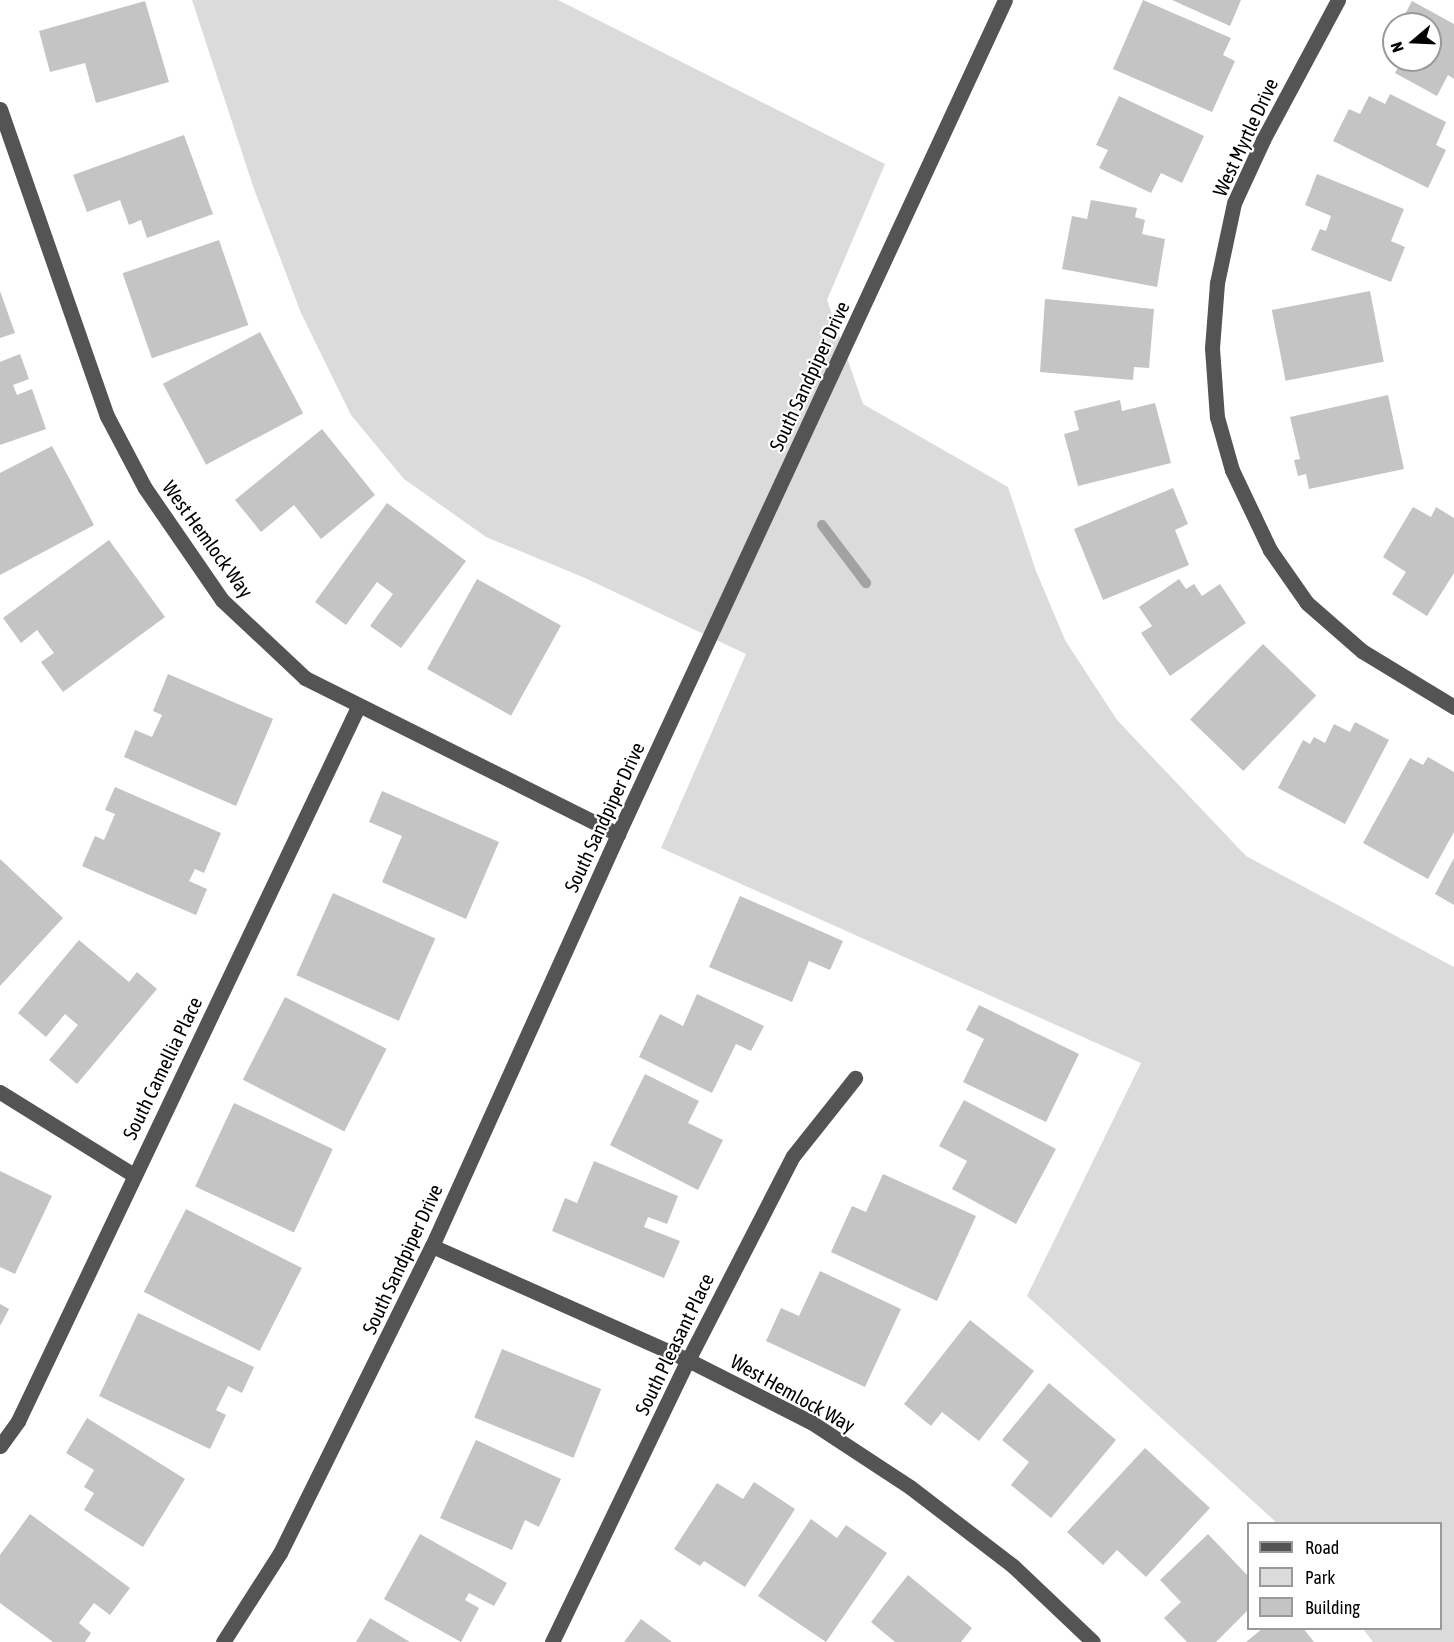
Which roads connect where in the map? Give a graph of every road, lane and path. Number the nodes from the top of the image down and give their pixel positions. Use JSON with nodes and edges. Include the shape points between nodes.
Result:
{"nodes":[{"id":1,"x":1005,"y":0,"type":"edge"},
{"id":2,"x":1338,"y":0,"type":"edge"},
{"id":3,"x":0,"y":109,"type":"edge"},
{"id":4,"x":358,"y":707,"type":"junction"},
{"id":5,"x":1454,"y":707,"type":"edge"},
{"id":6,"x":618,"y":834,"type":"junction"},
{"id":7,"x":855,"y":1078,"type":"dead end"},
{"id":8,"x":0,"y":1092,"type":"edge"},
{"id":9,"x":134,"y":1175,"type":"junction"},
{"id":10,"x":432,"y":1246,"type":"junction"},
{"id":11,"x":688,"y":1360,"type":"junction"},
{"id":12,"x":0,"y":1446,"type":"edge"},
{"id":13,"x":223,"y":1642,"type":"edge"},
{"id":14,"x":552,"y":1642,"type":"edge"},
{"id":15,"x":1093,"y":1642,"type":"edge"}],
"edges":[{"from":1,"to":6,"type":"street","name":"South Sandpiper Drive"},
{"from":2,"to":5,"type":"street","name":"West Myrtle Drive","via":[[1234,203],[1217,283],[1212,348],[1217,417],[1232,470],[1270,550],[1307,603],[1362,651]]},
{"from":3,"to":4,"type":"street","name":"West Hemlock Way","via":[[107,416],[145,488],[222,600],[305,678]]},
{"from":4,"to":6,"type":"street","name":"West Hemlock Way"},
{"from":4,"to":9,"type":"street","name":"South Camellia Place"},
{"from":6,"to":10,"type":"street","name":"South Sandpiper Drive"},
{"from":7,"to":11,"type":"street","name":"South Pleasant Place","via":[[793,1156]]},
{"from":8,"to":9,"type":"street"},
{"from":9,"to":12,"type":"street","name":"South Camellia Place","via":[[18,1421]]},
{"from":10,"to":11,"type":"street","name":"West Hemlock Way"},
{"from":10,"to":13,"type":"street","name":"South Sandpiper Drive","via":[[280,1553]]},
{"from":11,"to":14,"type":"street","name":"South Pleasant Place"},
{"from":11,"to":15,"type":"street","name":"West Hemlock Way","via":[[811,1422],[910,1487],[1012,1566]]}]}
